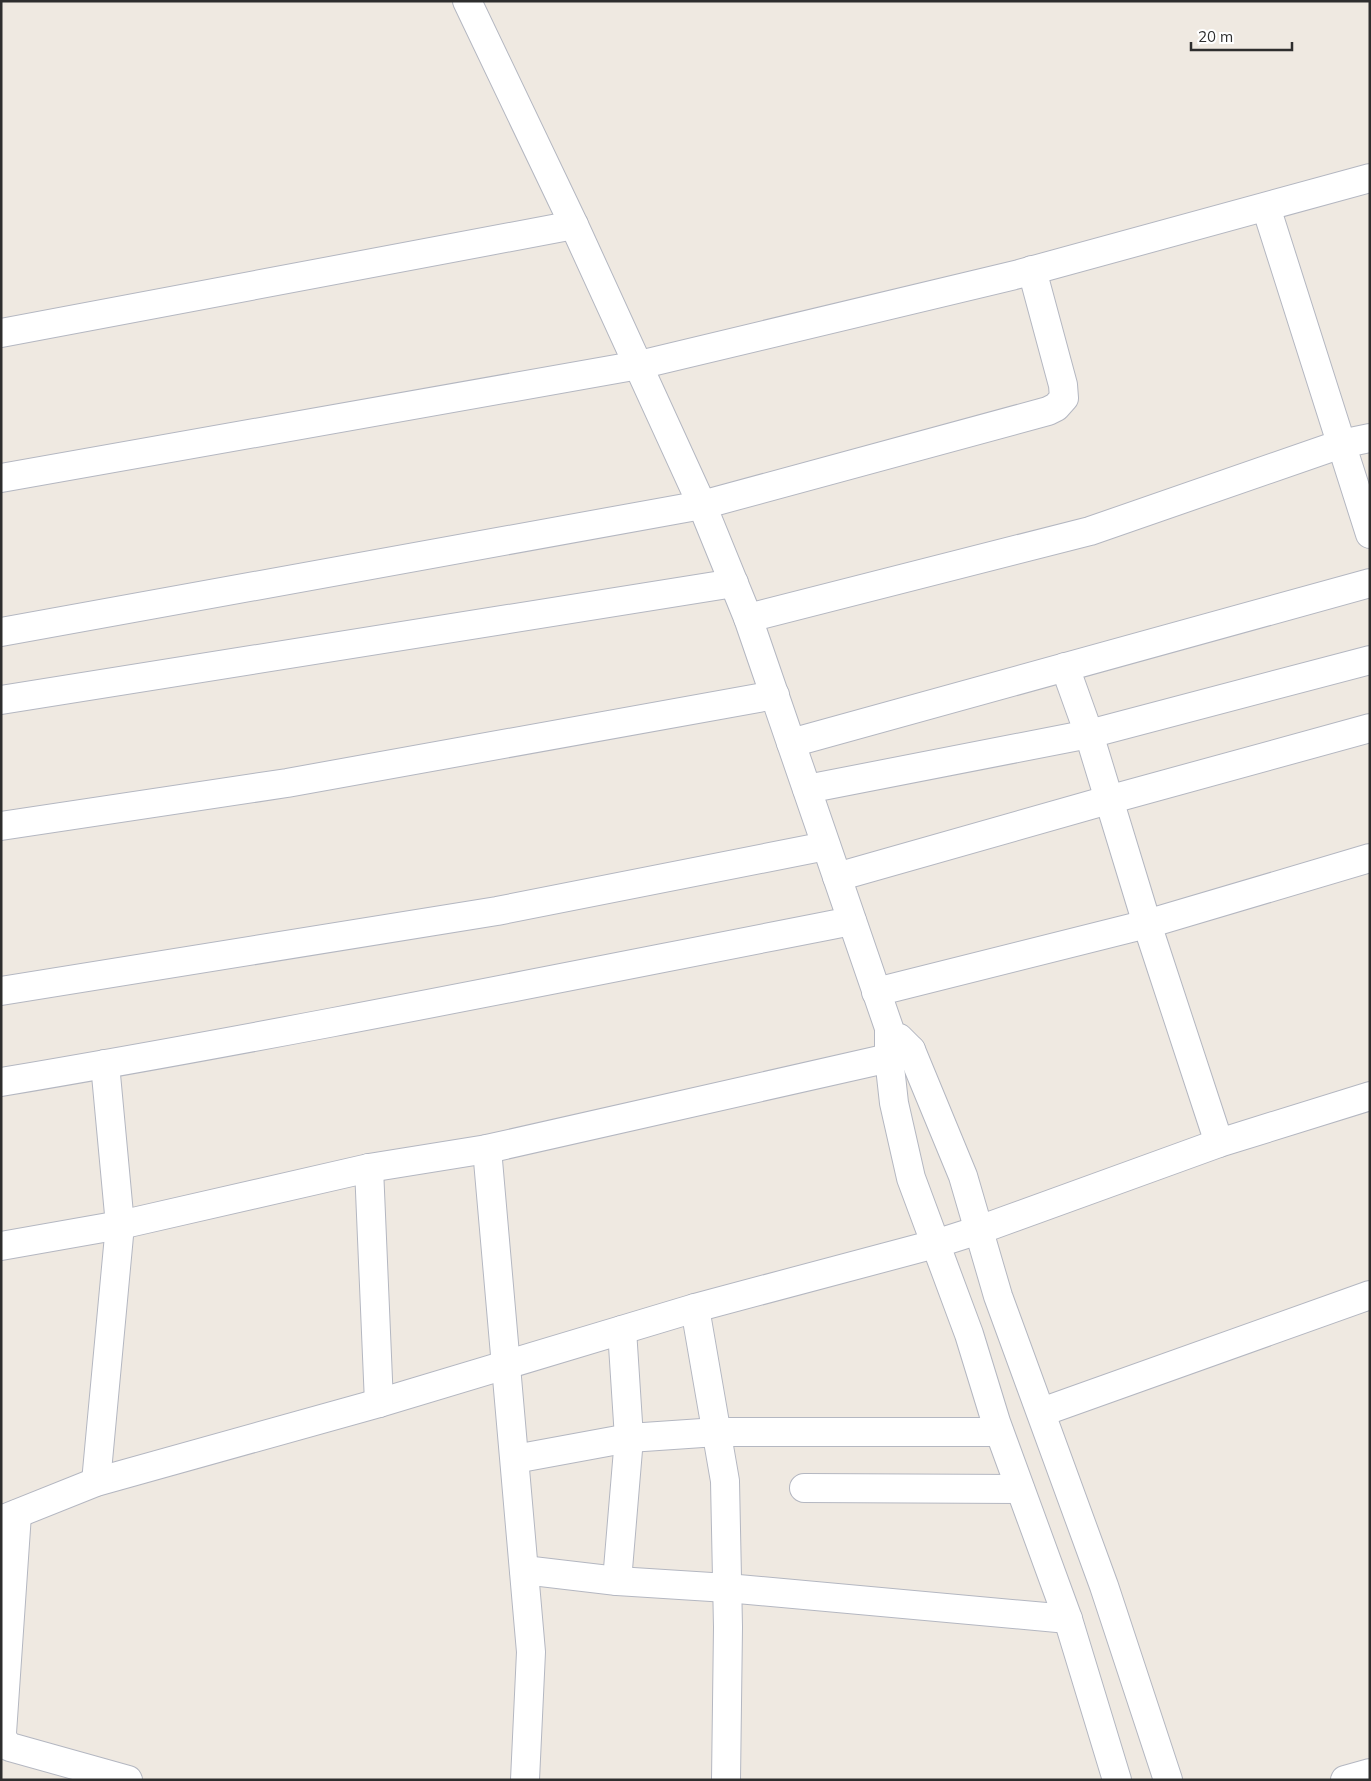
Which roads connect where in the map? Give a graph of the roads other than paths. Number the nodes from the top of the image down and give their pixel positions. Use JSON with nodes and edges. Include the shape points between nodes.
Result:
{"nodes":[{"id":1,"x":467,"y":1,"type":"edge"},
{"id":2,"x":1370,"y":178,"type":"edge"},
{"id":3,"x":1266,"y":207,"type":"junction"},
{"id":4,"x":574,"y":225,"type":"junction"},
{"id":5,"x":1032,"y":270,"type":"junction"},
{"id":6,"x":1,"y":333,"type":"edge"},
{"id":7,"x":639,"y":366,"type":"junction"},
{"id":8,"x":1370,"y":438,"type":"edge"},
{"id":9,"x":1341,"y":444,"type":"junction"},
{"id":10,"x":1,"y":478,"type":"edge"},
{"id":11,"x":702,"y":505,"type":"junction"},
{"id":12,"x":1370,"y":534,"type":"edge"},
{"id":13,"x":734,"y":583,"type":"junction"},
{"id":14,"x":1370,"y":583,"type":"edge"},
{"id":15,"x":748,"y":618,"type":"junction"},
{"id":16,"x":1,"y":632,"type":"edge"},
{"id":17,"x":1370,"y":660,"type":"edge"},
{"id":18,"x":1065,"y":667,"type":"junction"},
{"id":19,"x":775,"y":695,"type":"junction"},
{"id":20,"x":1,"y":700,"type":"edge"},
{"id":21,"x":1370,"y":728,"type":"edge"},
{"id":22,"x":1089,"y":734,"type":"junction"},
{"id":23,"x":791,"y":743,"type":"junction"},
{"id":24,"x":807,"y":789,"type":"junction"},
{"id":25,"x":1108,"y":800,"type":"junction"},
{"id":26,"x":1,"y":826,"type":"edge"},
{"id":27,"x":826,"y":846,"type":"junction"},
{"id":28,"x":1370,"y":858,"type":"edge"},
{"id":29,"x":837,"y":877,"type":"junction"},
{"id":30,"x":852,"y":921,"type":"junction"},
{"id":31,"x":1148,"y":924,"type":"junction"},
{"id":32,"x":1,"y":991,"type":"edge"},
{"id":33,"x":876,"y":992,"type":"junction"},
{"id":34,"x":900,"y":1054,"type":"junction"},
{"id":35,"x":105,"y":1064,"type":"junction"},
{"id":36,"x":1,"y":1082,"type":"edge"},
{"id":37,"x":1370,"y":1096,"type":"edge"},
{"id":38,"x":1219,"y":1143,"type":"junction"},
{"id":39,"x":487,"y":1149,"type":"junction"},
{"id":40,"x":369,"y":1168,"type":"junction"},
{"id":41,"x":120,"y":1225,"type":"junction"},
{"id":42,"x":979,"y":1230,"type":"junction"},
{"id":43,"x":935,"y":1244,"type":"junction"},
{"id":44,"x":1,"y":1246,"type":"edge"},
{"id":45,"x":1370,"y":1295,"type":"edge"},
{"id":46,"x":695,"y":1308,"type":"junction"},
{"id":47,"x":622,"y":1330,"type":"junction"},
{"id":48,"x":506,"y":1365,"type":"junction"},
{"id":49,"x":380,"y":1403,"type":"junction"},
{"id":50,"x":1042,"y":1412,"type":"junction"},
{"id":51,"x":717,"y":1432,"type":"junction"},
{"id":52,"x":1000,"y":1432,"type":"junction"},
{"id":53,"x":629,"y":1438,"type":"junction"},
{"id":54,"x":515,"y":1460,"type":"junction"},
{"id":55,"x":96,"y":1482,"type":"junction"},
{"id":56,"x":804,"y":1488,"type":"dead end"},
{"id":57,"x":1020,"y":1489,"type":"junction"},
{"id":58,"x":9,"y":1517,"type":"edge"},
{"id":59,"x":524,"y":1570,"type":"junction"},
{"id":60,"x":617,"y":1581,"type":"junction"},
{"id":61,"x":727,"y":1588,"type":"junction"},
{"id":62,"x":1068,"y":1619,"type":"junction"},
{"id":63,"x":1370,"y":1772,"type":"edge"},
{"id":64,"x":128,"y":1780,"type":"edge"},
{"id":65,"x":525,"y":1780,"type":"edge"},
{"id":66,"x":726,"y":1780,"type":"edge"},
{"id":67,"x":1117,"y":1780,"type":"edge"},
{"id":68,"x":1168,"y":1780,"type":"edge"},
{"id":69,"x":1345,"y":1780,"type":"edge"}],
"edges":[{"from":1,"to":4,"type":"street"},
{"from":2,"to":3,"type":"street"},
{"from":3,"to":5,"type":"street"},
{"from":3,"to":9,"type":"street"},
{"from":4,"to":6,"type":"street"},
{"from":4,"to":7,"type":"street"},
{"from":5,"to":7,"type":"street"},
{"from":5,"to":11,"type":"street","via":[[1063,385],[1064,398],[1056,407]]},
{"from":7,"to":10,"type":"street"},
{"from":7,"to":11,"type":"street"},
{"from":8,"to":9,"type":"street"},
{"from":9,"to":12,"type":"street"},
{"from":9,"to":15,"type":"street","via":[[1090,530]]},
{"from":11,"to":13,"type":"street"},
{"from":11,"to":16,"type":"street"},
{"from":13,"to":15,"type":"street"},
{"from":13,"to":20,"type":"street"},
{"from":14,"to":18,"type":"street"},
{"from":15,"to":19,"type":"street"},
{"from":17,"to":22,"type":"street"},
{"from":18,"to":22,"type":"street"},
{"from":18,"to":23,"type":"street"},
{"from":19,"to":23,"type":"street"},
{"from":19,"to":26,"type":"street","via":[[287,782]]},
{"from":21,"to":25,"type":"street"},
{"from":22,"to":24,"type":"street"},
{"from":22,"to":25,"type":"street"},
{"from":23,"to":24,"type":"street"},
{"from":24,"to":27,"type":"street"},
{"from":25,"to":29,"type":"street"},
{"from":25,"to":31,"type":"street"},
{"from":27,"to":29,"type":"street"},
{"from":27,"to":32,"type":"street","via":[[497,910]]},
{"from":28,"to":31,"type":"street"},
{"from":29,"to":30,"type":"street"},
{"from":30,"to":33,"type":"street"},
{"from":30,"to":35,"type":"street"},
{"from":31,"to":33,"type":"street"},
{"from":31,"to":38,"type":"street"},
{"from":33,"to":34,"type":"street"},
{"from":34,"to":39,"type":"street"},
{"from":34,"to":42,"type":"street","via":[[964,1176]]},
{"from":34,"to":43,"type":"street","via":[[894,1103],[911,1178]]},
{"from":35,"to":36,"type":"street"},
{"from":35,"to":41,"type":"street"},
{"from":37,"to":38,"type":"street"},
{"from":38,"to":42,"type":"street"},
{"from":39,"to":40,"type":"street"},
{"from":39,"to":48,"type":"street"},
{"from":40,"to":41,"type":"street"},
{"from":40,"to":49,"type":"street"},
{"from":41,"to":44,"type":"street"},
{"from":41,"to":55,"type":"street"},
{"from":42,"to":43,"type":"street"},
{"from":42,"to":50,"type":"street","via":[[998,1296]]},
{"from":43,"to":46,"type":"street"},
{"from":43,"to":52,"type":"street","via":[[969,1334]]},
{"from":45,"to":50,"type":"street"},
{"from":46,"to":47,"type":"street"},
{"from":46,"to":51,"type":"street"},
{"from":47,"to":48,"type":"street"},
{"from":47,"to":53,"type":"street"},
{"from":48,"to":49,"type":"street"},
{"from":48,"to":54,"type":"street"},
{"from":49,"to":55,"type":"street"},
{"from":50,"to":68,"type":"street"},
{"from":51,"to":52,"type":"street"},
{"from":51,"to":53,"type":"street"},
{"from":51,"to":61,"type":"street","via":[[725,1481]]},
{"from":52,"to":57,"type":"street"},
{"from":53,"to":54,"type":"street"},
{"from":53,"to":60,"type":"street"},
{"from":54,"to":59,"type":"street"},
{"from":55,"to":58,"type":"street"},
{"from":56,"to":57,"type":"street"},
{"from":57,"to":62,"type":"street"},
{"from":58,"to":64,"type":"street","via":[[3,1740],[10,1747]]},
{"from":59,"to":60,"type":"street"},
{"from":59,"to":65,"type":"street","via":[[531,1652]]},
{"from":60,"to":61,"type":"street"},
{"from":61,"to":62,"type":"street"},
{"from":61,"to":66,"type":"street"},
{"from":62,"to":67,"type":"street"},
{"from":63,"to":69,"type":"street"}]}
